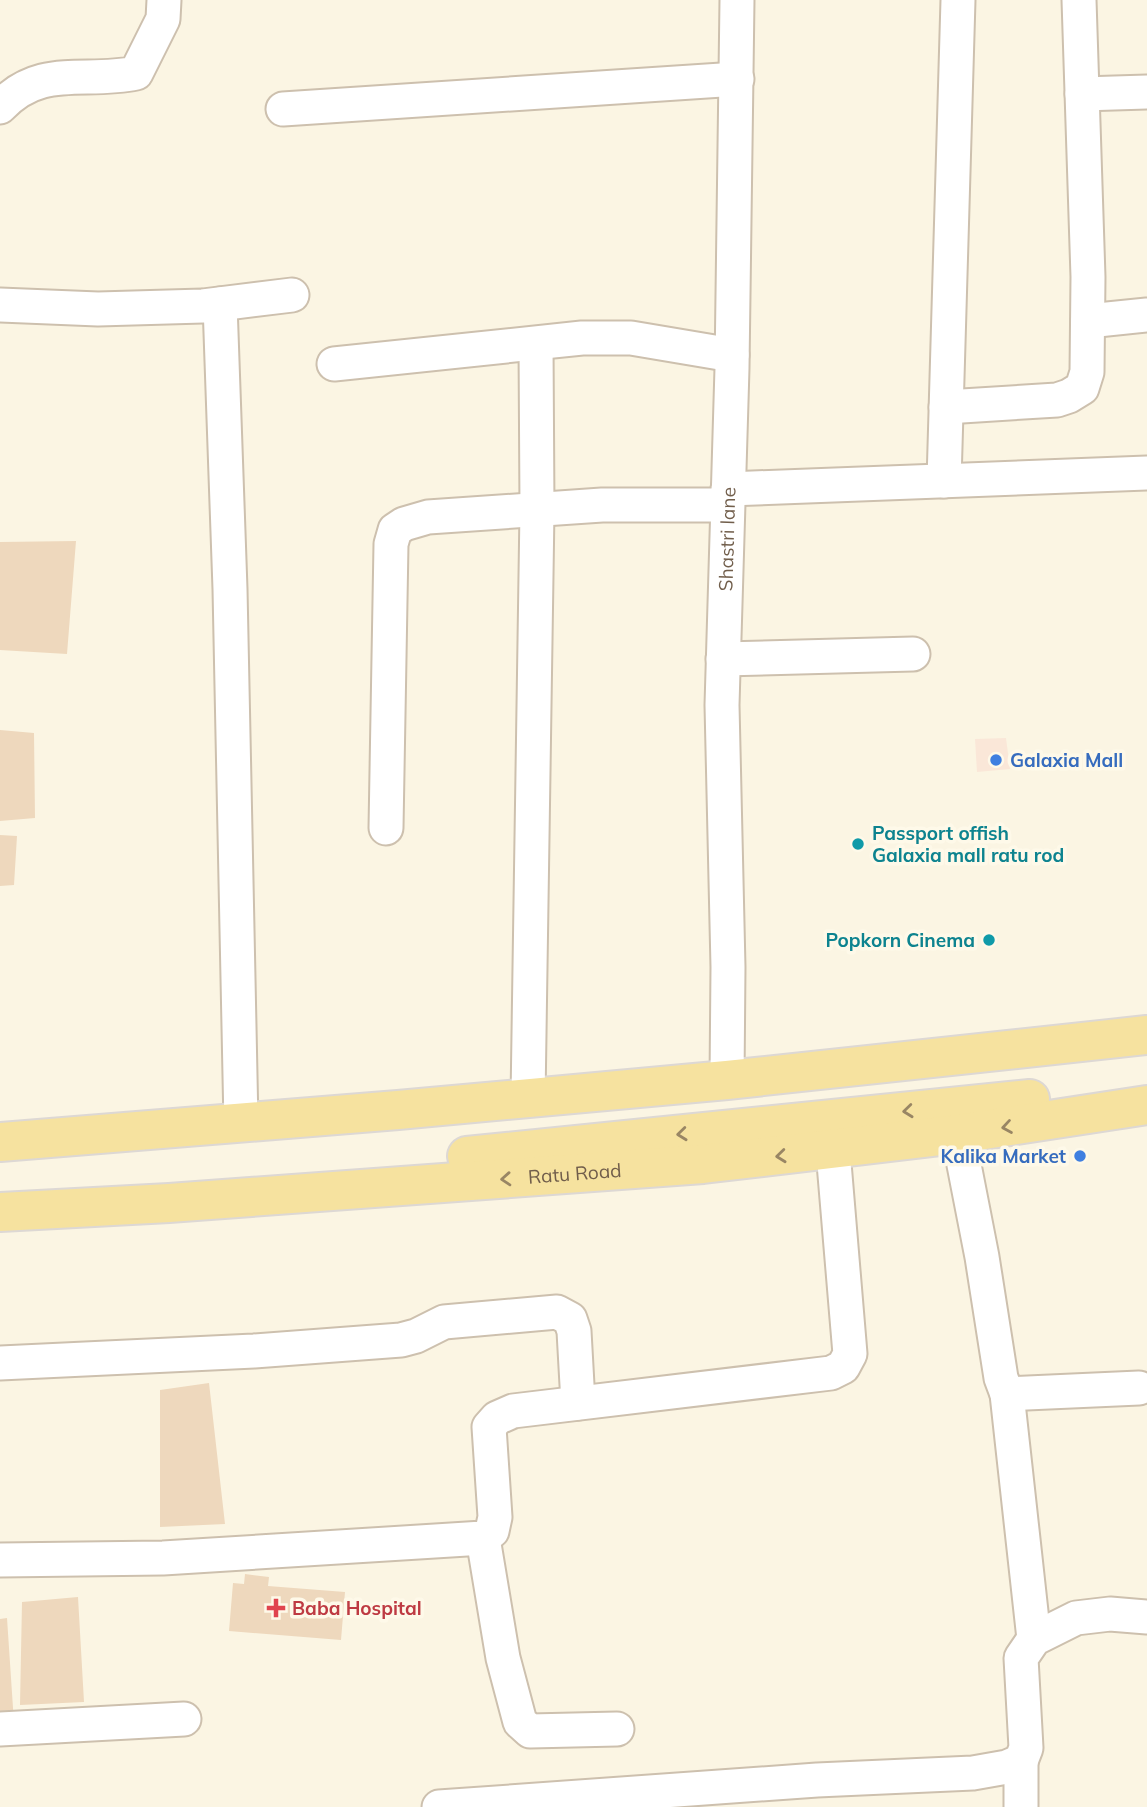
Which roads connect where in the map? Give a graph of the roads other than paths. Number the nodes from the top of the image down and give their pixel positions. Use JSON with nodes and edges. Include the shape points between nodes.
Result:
{"nodes":[{"id":1,"x":164,"y":0,"type":"edge"},
{"id":2,"x":737,"y":0,"type":"edge"},
{"id":3,"x":958,"y":0,"type":"edge"},
{"id":4,"x":1079,"y":0,"type":"edge"},
{"id":5,"x":737,"y":79,"type":"junction"},
{"id":6,"x":1147,"y":92,"type":"edge"},
{"id":7,"x":1082,"y":94,"type":"junction"},
{"id":8,"x":0,"y":107,"type":"edge"},
{"id":9,"x":283,"y":109,"type":"dead end"},
{"id":10,"x":292,"y":295,"type":"dead end"},
{"id":11,"x":219,"y":304,"type":"junction"},
{"id":12,"x":0,"y":305,"type":"edge"},
{"id":13,"x":1147,"y":315,"type":"edge"},
{"id":14,"x":1088,"y":321,"type":"junction"},
{"id":15,"x":536,"y":344,"type":"junction"},
{"id":16,"x":732,"y":355,"type":"junction"},
{"id":17,"x":334,"y":364,"type":"dead end"},
{"id":18,"x":946,"y":407,"type":"junction"},
{"id":19,"x":1147,"y":473,"type":"edge"},
{"id":20,"x":944,"y":481,"type":"junction"},
{"id":21,"x":728,"y":497,"type":"junction"},
{"id":22,"x":537,"y":510,"type":"junction"},
{"id":23,"x":913,"y":654,"type":"dead end"},
{"id":24,"x":723,"y":659,"type":"junction"},
{"id":25,"x":386,"y":828,"type":"dead end"},
{"id":26,"x":1147,"y":1035,"type":"edge"},
{"id":27,"x":1147,"y":1058,"type":"edge"},
{"id":28,"x":727,"y":1080,"type":"junction"},
{"id":29,"x":1147,"y":1087,"type":"edge"},
{"id":30,"x":528,"y":1099,"type":"junction"},
{"id":31,"x":1147,"y":1105,"type":"edge"},
{"id":32,"x":241,"y":1124,"type":"junction"},
{"id":33,"x":958,"y":1134,"type":"junction"},
{"id":34,"x":0,"y":1142,"type":"edge"},
{"id":35,"x":833,"y":1151,"type":"junction"},
{"id":36,"x":0,"y":1162,"type":"edge"},
{"id":37,"x":0,"y":1190,"type":"edge"},
{"id":38,"x":0,"y":1212,"type":"edge"},
{"id":39,"x":0,"y":1363,"type":"edge"},
{"id":40,"x":1139,"y":1388,"type":"dead end"},
{"id":41,"x":1007,"y":1394,"type":"junction"},
{"id":42,"x":578,"y":1403,"type":"junction"},
{"id":43,"x":483,"y":1538,"type":"junction"},
{"id":44,"x":0,"y":1560,"type":"edge"},
{"id":45,"x":1147,"y":1617,"type":"edge"},
{"id":46,"x":1034,"y":1639,"type":"junction"},
{"id":47,"x":184,"y":1719,"type":"dead end"},
{"id":48,"x":0,"y":1729,"type":"edge"},
{"id":49,"x":617,"y":1730,"type":"dead end"},
{"id":50,"x":1021,"y":1761,"type":"junction"},
{"id":51,"x":439,"y":1807,"type":"edge"},
{"id":52,"x":1021,"y":1807,"type":"edge"}],
"edges":[{"from":1,"to":8,"type":"street","via":[[163,19],[136,73],[56,77],[32,83]]},
{"from":2,"to":5,"type":"street","name":"Shastri lane"},
{"from":3,"to":18,"type":"street"},
{"from":4,"to":7,"type":"street"},
{"from":5,"to":9,"type":"street"},
{"from":5,"to":16,"type":"street","name":"Shastri lane"},
{"from":6,"to":7,"type":"street"},
{"from":7,"to":14,"type":"street"},
{"from":10,"to":11,"type":"street"},
{"from":11,"to":12,"type":"street","via":[[98,309]]},
{"from":11,"to":32,"type":"street"},
{"from":13,"to":14,"type":"street"},
{"from":14,"to":18,"type":"street","via":[[1087,372],[1082,388],[1069,396]]},
{"from":15,"to":16,"type":"street","via":[[631,338]]},
{"from":15,"to":17,"type":"street"},
{"from":15,"to":22,"type":"street"},
{"from":16,"to":21,"type":"street","name":"Shastri lane"},
{"from":18,"to":20,"type":"street"},
{"from":19,"to":20,"type":"street"},
{"from":20,"to":21,"type":"street"},
{"from":21,"to":22,"type":"street"},
{"from":21,"to":24,"type":"street","name":"Shastri lane"},
{"from":22,"to":25,"type":"street","via":[[428,517],[395,530],[391,544]]},
{"from":22,"to":30,"type":"street"},
{"from":23,"to":24,"type":"street"},
{"from":24,"to":28,"type":"street","name":"Shastri lane"},
{"from":26,"to":28,"type":"main road"},
{"from":27,"to":36,"type":"main road","via":[[357,1139]]},
{"from":28,"to":30,"type":"main road"},
{"from":29,"to":37,"type":"main road","one_way":true,"via":[[359,1167]]},
{"from":30,"to":32,"type":"main road"},
{"from":31,"to":33,"type":"main road","name":"Ratu Road","one_way":true},
{"from":32,"to":34,"type":"main road"},
{"from":33,"to":35,"type":"main road","name":"Ratu Road"},
{"from":33,"to":41,"type":"street"},
{"from":35,"to":38,"type":"main road","name":"Ratu Road","one_way":true},
{"from":35,"to":42,"type":"street","via":[[850,1354],[843,1367],[831,1373]]},
{"from":39,"to":42,"type":"street","via":[[390,1341],[416,1336],[444,1322],[557,1312],[570,1319],[574,1331]]},
{"from":40,"to":41,"type":"street"},
{"from":41,"to":46,"type":"street"},
{"from":42,"to":43,"type":"street","via":[[513,1410],[489,1427],[495,1517],[492,1531]]},
{"from":43,"to":44,"type":"street","via":[[163,1558]]},
{"from":43,"to":49,"type":"street","via":[[503,1658],[520,1722],[530,1731]]},
{"from":45,"to":46,"type":"street","via":[[1110,1614],[1076,1618]]},
{"from":46,"to":50,"type":"street","via":[[1021,1658],[1026,1740]]},
{"from":47,"to":48,"type":"street"},
{"from":50,"to":51,"type":"street","via":[[973,1773]]},
{"from":50,"to":52,"type":"street"}]}
